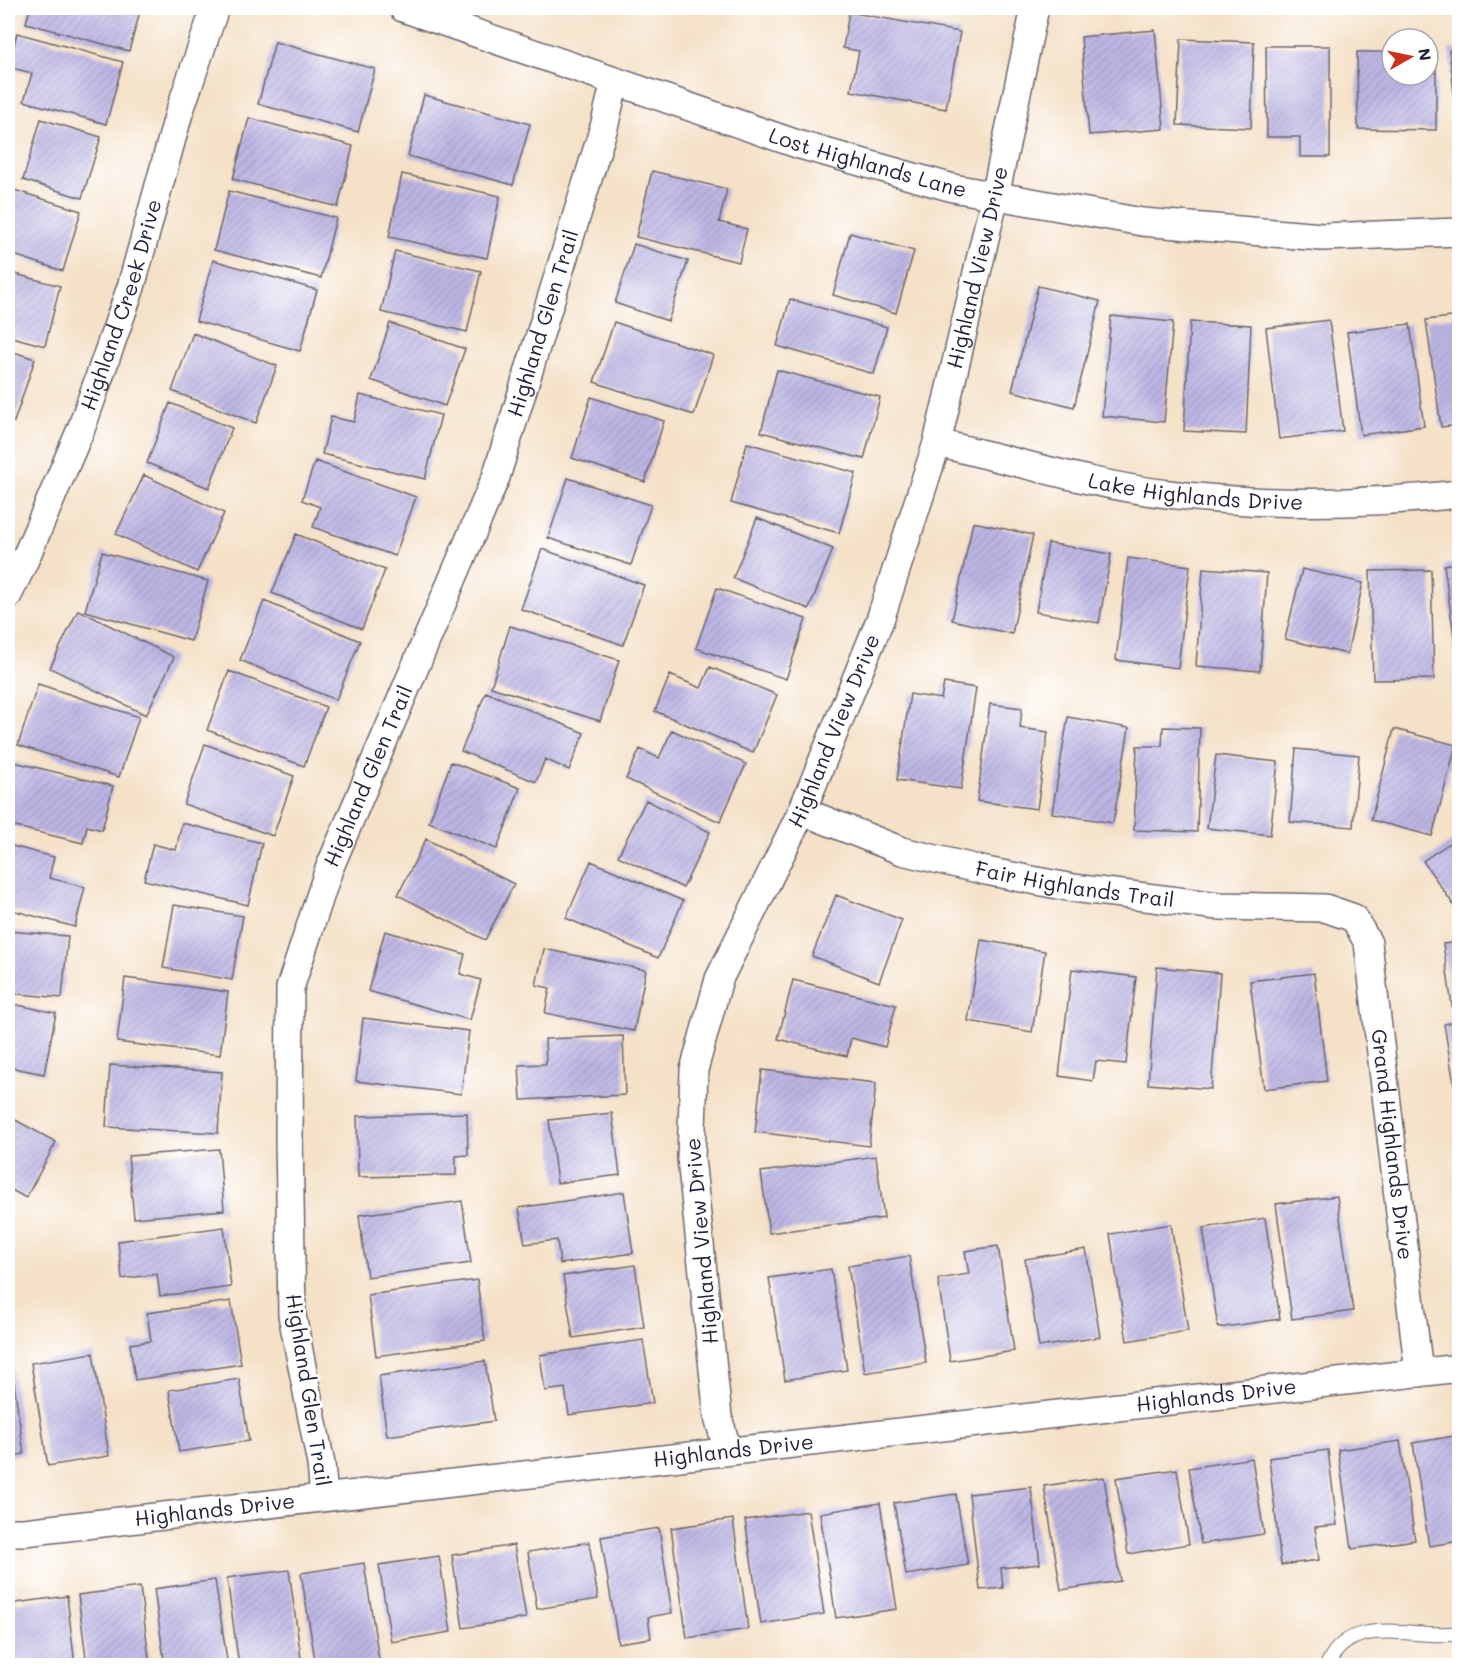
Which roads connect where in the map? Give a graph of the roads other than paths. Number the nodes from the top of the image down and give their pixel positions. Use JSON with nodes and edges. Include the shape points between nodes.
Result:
{"nodes":[{"id":1,"x":214,"y":8,"type":"edge"},
{"id":2,"x":403,"y":8,"type":"edge"},
{"id":3,"x":1035,"y":8,"type":"edge"},
{"id":4,"x":615,"y":81,"type":"junction"},
{"id":5,"x":995,"y":196,"type":"junction"},
{"id":6,"x":1460,"y":232,"type":"edge"},
{"id":7,"x":937,"y":443,"type":"junction"},
{"id":8,"x":1460,"y":494,"type":"edge"},
{"id":9,"x":8,"y":595,"type":"edge"},
{"id":10,"x":802,"y":811,"type":"junction"},
{"id":11,"x":1354,"y":918,"type":"joint"},
{"id":12,"x":1460,"y":1368,"type":"edge"},
{"id":13,"x":1419,"y":1373,"type":"junction"},
{"id":14,"x":728,"y":1451,"type":"junction"},
{"id":15,"x":324,"y":1497,"type":"junction"},
{"id":16,"x":8,"y":1532,"type":"edge"},
{"id":17,"x":1460,"y":1633,"type":"edge"},
{"id":18,"x":1327,"y":1665,"type":"edge"}],
"edges":[{"from":1,"to":9,"type":"street","name":"Highland Creek Drive","via":[[179,113],[131,287],[81,429]]},
{"from":2,"to":4,"type":"street","name":"Lost Highlands Lane"},
{"from":3,"to":5,"type":"street","name":"Highland View Drive"},
{"from":4,"to":5,"type":"street","name":"Lost Highlands Lane","via":[[800,146]]},
{"from":4,"to":15,"type":"street","name":"Highland Glen Trail","via":[[496,477],[329,869],[290,988],[292,1316]]},
{"from":5,"to":6,"type":"street","name":"Lost Highlands Lane","via":[[1142,222],[1322,237]]},
{"from":5,"to":7,"type":"street","name":"Highland View Drive"},
{"from":7,"to":8,"type":"street","name":"Lake Highlands Drive","via":[[1167,494],[1308,504]]},
{"from":7,"to":10,"type":"street","name":"Highland View Drive","via":[[880,620]]},
{"from":10,"to":11,"type":"street","name":"Fair Highlands Trail","via":[[902,851],[1062,886],[1218,906],[1325,908]]},
{"from":10,"to":14,"type":"street","name":"Highland View Drive","via":[[719,979],[694,1070],[691,1158],[718,1417]]},
{"from":11,"to":13,"type":"street","name":"Grand Highlands Drive","via":[[1368,944]]},
{"from":12,"to":13,"type":"street","name":"Highlands Drive"},
{"from":13,"to":14,"type":"street","name":"Highlands Drive"},
{"from":14,"to":15,"type":"street","name":"Highlands Drive"},
{"from":15,"to":16,"type":"street","name":"Highlands Drive"},
{"from":17,"to":18,"type":"lane","via":[[1366,1632],[1340,1648]]}]}
